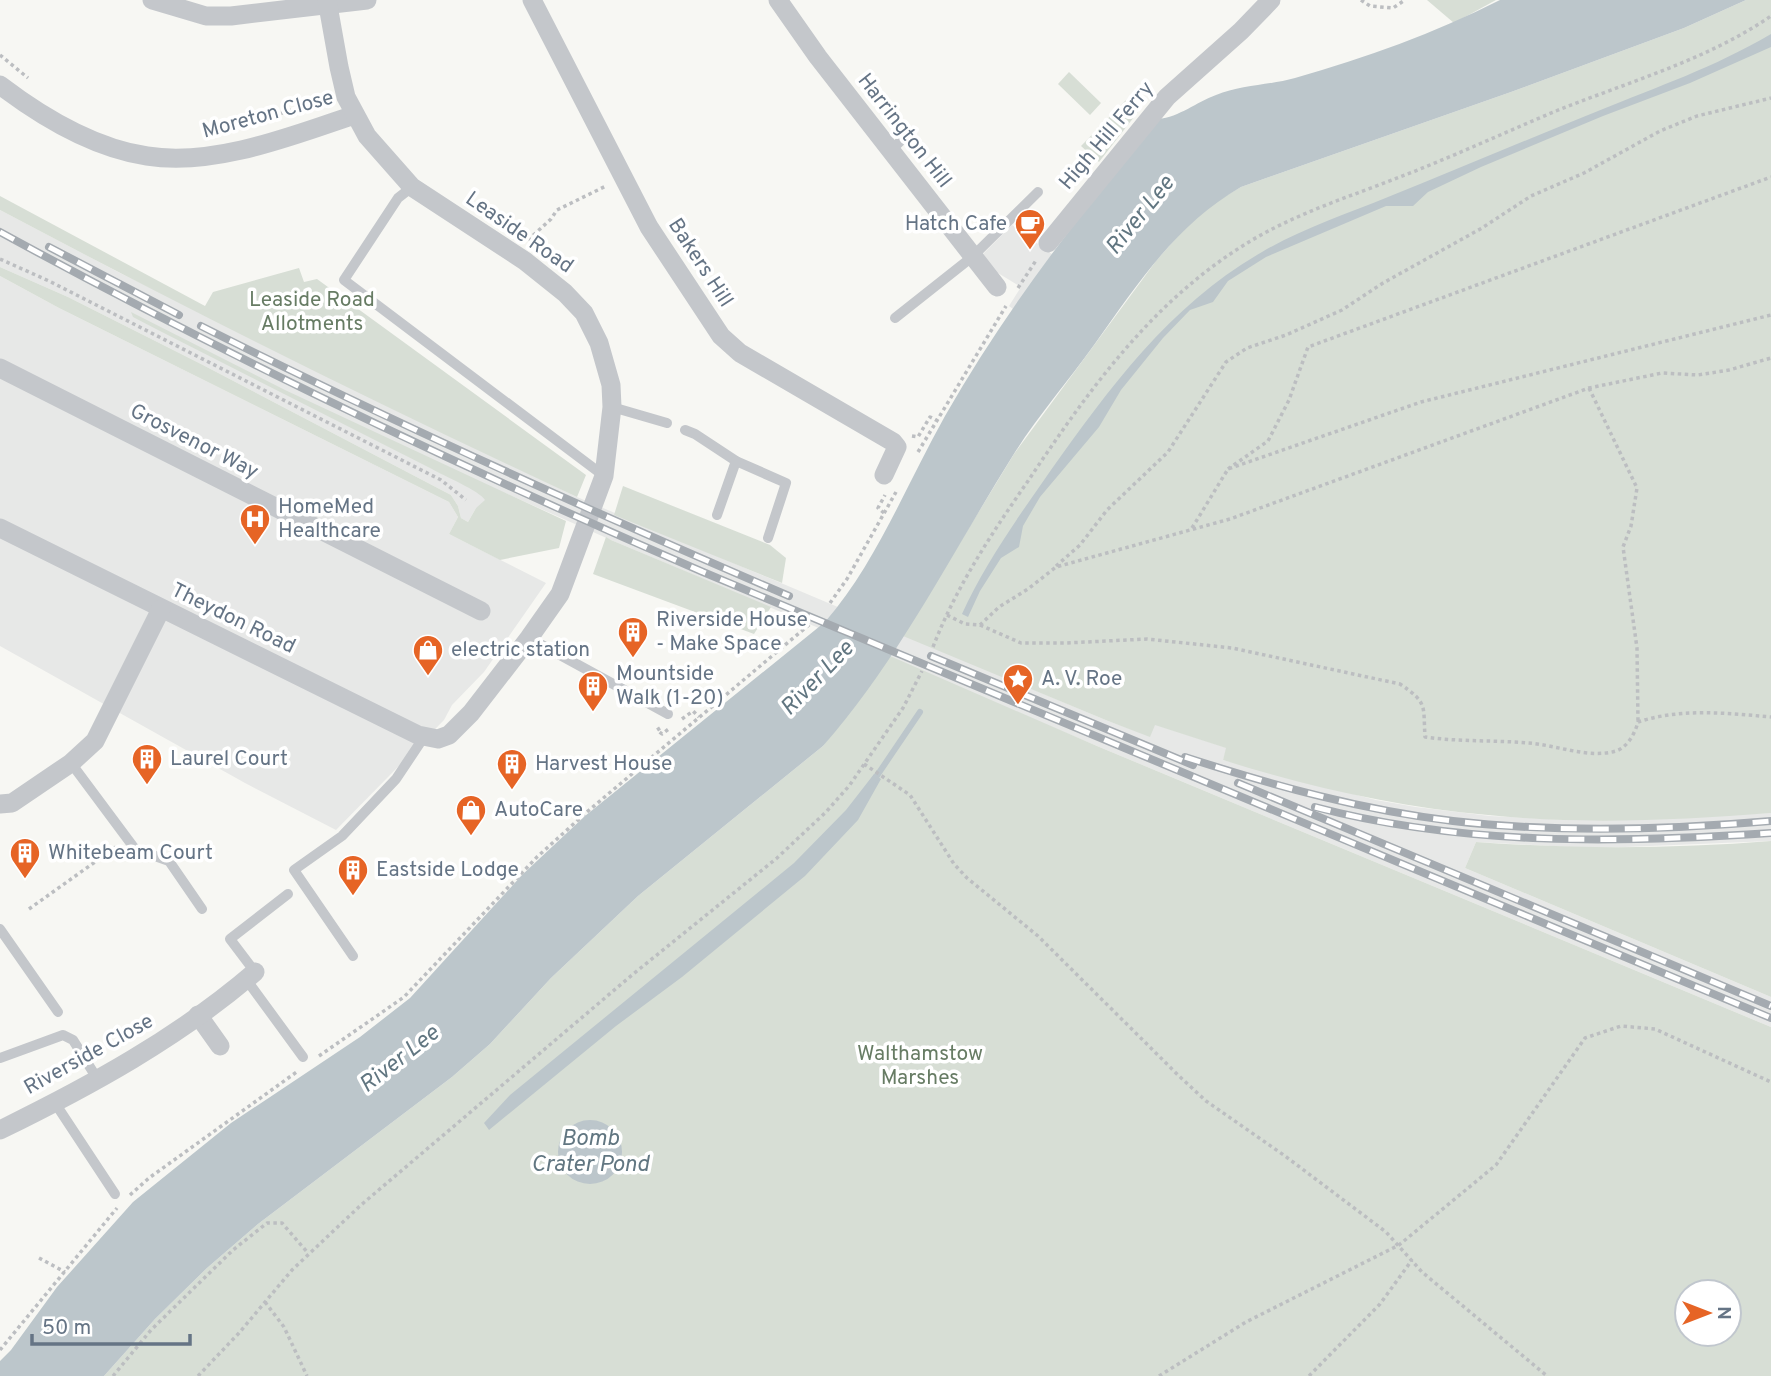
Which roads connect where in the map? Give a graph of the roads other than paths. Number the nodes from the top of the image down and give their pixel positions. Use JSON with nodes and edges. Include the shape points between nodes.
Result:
{"nodes":[{"id":1,"x":152,"y":0,"type":"edge"},
{"id":2,"x":367,"y":0,"type":"edge"},
{"id":3,"x":532,"y":0,"type":"edge"},
{"id":4,"x":778,"y":0,"type":"edge"},
{"id":5,"x":1271,"y":0,"type":"edge"},
{"id":6,"x":327,"y":2,"type":"edge"},
{"id":7,"x":0,"y":85,"type":"edge"},
{"id":8,"x":354,"y":115,"type":"junction"},
{"id":9,"x":911,"y":131,"type":"dead end"},
{"id":10,"x":891,"y":150,"type":"junction"},
{"id":11,"x":412,"y":187,"type":"junction"},
{"id":12,"x":1038,"y":192,"type":"dead end"},
{"id":13,"x":1048,"y":243,"type":"road end"},
{"id":14,"x":972,"y":257,"type":"junction"},
{"id":15,"x":1005,"y":295,"type":"road end"},
{"id":16,"x":894,"y":318,"type":"dead end"},
{"id":17,"x":0,"y":368,"type":"edge"},
{"id":18,"x":612,"y":407,"type":"junction"},
{"id":19,"x":667,"y":423,"type":"dead end"},
{"id":20,"x":685,"y":430,"type":"dead end"},
{"id":21,"x":736,"y":461,"type":"junction"},
{"id":22,"x":604,"y":475,"type":"junction"},
{"id":23,"x":884,"y":475,"type":"dead end"},
{"id":24,"x":717,"y":514,"type":"dead end"},
{"id":25,"x":0,"y":528,"type":"edge"},
{"id":26,"x":768,"y":538,"type":"dead end"},
{"id":27,"x":161,"y":610,"type":"junction"},
{"id":28,"x":481,"y":611,"type":"dead end"},
{"id":29,"x":529,"y":638,"type":"junction"},
{"id":30,"x":668,"y":713,"type":"dead end"},
{"id":31,"x":424,"y":737,"type":"junction"},
{"id":32,"x":71,"y":763,"type":"junction"},
{"id":33,"x":0,"y":804,"type":"edge"},
{"id":34,"x":288,"y":894,"type":"dead end"},
{"id":35,"x":202,"y":909,"type":"dead end"},
{"id":36,"x":0,"y":929,"type":"edge"},
{"id":37,"x":353,"y":956,"type":"dead end"},
{"id":38,"x":251,"y":976,"type":"junction"},
{"id":39,"x":58,"y":1012,"type":"dead end"},
{"id":40,"x":198,"y":1015,"type":"junction"},
{"id":41,"x":220,"y":1046,"type":"dead end"},
{"id":42,"x":0,"y":1058,"type":"edge"},
{"id":43,"x":305,"y":1061,"type":"road end"},
{"id":44,"x":98,"y":1080,"type":"junction"},
{"id":45,"x":55,"y":1102,"type":"junction"},
{"id":46,"x":0,"y":1130,"type":"edge"},
{"id":47,"x":115,"y":1194,"type":"dead end"}],
"edges":[{"from":1,"to":6,"type":"street","via":[[206,16]]},
{"from":2,"to":6,"type":"street"},
{"from":3,"to":23,"type":"street","name":"Bakers Hill","via":[[649,227],[720,336],[740,353],[893,442],[897,447]]},
{"from":4,"to":10,"type":"street","name":"Harrington Hill"},
{"from":5,"to":13,"type":"street","name":"High Hill Ferry","via":[[1167,97]]},
{"from":6,"to":8,"type":"street","name":"Leaside Road"},
{"from":7,"to":8,"type":"street","name":"Moreton Close","via":[[70,129],[124,152],[150,157],[232,151]]},
{"from":8,"to":11,"type":"street","name":"Leaside Road"},
{"from":9,"to":10,"type":"lane"},
{"from":10,"to":14,"type":"street","name":"Harrington Hill"},
{"from":11,"to":18,"type":"street","name":"Leaside Road","via":[[517,256],[584,313],[599,343]]},
{"from":11,"to":22,"type":"lane","via":[[398,198],[344,280]]},
{"from":12,"to":14,"type":"lane"},
{"from":14,"to":15,"type":"street","name":"Harrington Hill"},
{"from":14,"to":16,"type":"lane"},
{"from":17,"to":28,"type":"street","name":"Grosvenor Way"},
{"from":18,"to":19,"type":"lane"},
{"from":18,"to":22,"type":"street","name":"Leaside Road"},
{"from":20,"to":21,"type":"lane"},
{"from":21,"to":24,"type":"lane"},
{"from":21,"to":26,"type":"lane","via":[[786,483]]},
{"from":22,"to":29,"type":"street","name":"Leaside Road","via":[[560,594]]},
{"from":25,"to":27,"type":"street","name":"Theydon Road"},
{"from":27,"to":31,"type":"street","name":"Theydon Road"},
{"from":27,"to":32,"type":"street","via":[[95,741]]},
{"from":29,"to":30,"type":"lane"},
{"from":29,"to":31,"type":"street","name":"Leaside Road","via":[[449,735]]},
{"from":31,"to":37,"type":"lane","via":[[396,779],[342,836],[294,870]]},
{"from":32,"to":33,"type":"street","via":[[12,803]]},
{"from":32,"to":35,"type":"lane","via":[[135,849],[169,861]]},
{"from":34,"to":38,"type":"lane","via":[[230,940]]},
{"from":36,"to":39,"type":"lane"},
{"from":38,"to":40,"type":"street","name":"Riverside Close"},
{"from":38,"to":43,"type":"lane"},
{"from":40,"to":41,"type":"street"},
{"from":40,"to":44,"type":"street","name":"Riverside Close","via":[[159,1045]]},
{"from":42,"to":44,"type":"lane","via":[[64,1035],[73,1040]]},
{"from":44,"to":45,"type":"street","name":"Riverside Close"},
{"from":45,"to":46,"type":"street","name":"Riverside Close"},
{"from":45,"to":47,"type":"lane"}]}
